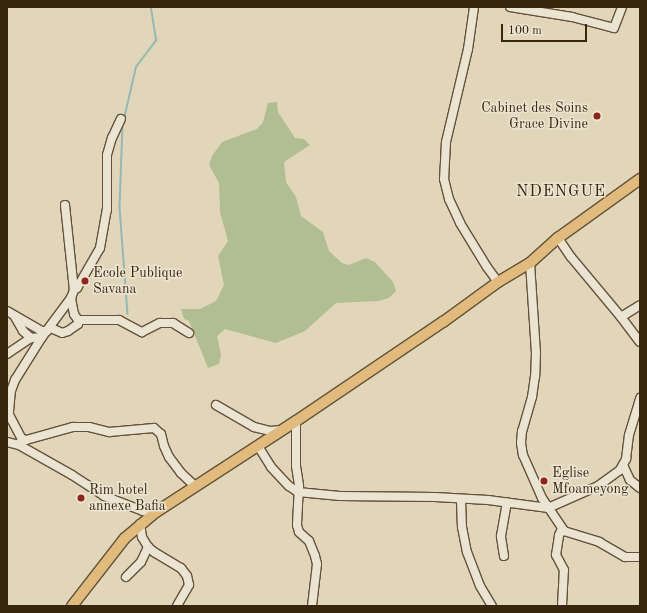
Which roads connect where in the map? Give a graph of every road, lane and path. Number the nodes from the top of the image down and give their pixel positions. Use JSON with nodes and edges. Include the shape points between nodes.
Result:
{"nodes":[{"id":1,"x":474,"y":7,"type":"edge"},
{"id":2,"x":510,"y":7,"type":"edge"},
{"id":3,"x":622,"y":7,"type":"edge"},
{"id":4,"x":120,"y":119,"type":"dead end"},
{"id":5,"x":640,"y":179,"type":"edge"},
{"id":6,"x":64,"y":206,"type":"dead end"},
{"id":7,"x":558,"y":238,"type":"junction"},
{"id":8,"x":530,"y":263,"type":"junction"},
{"id":9,"x":498,"y":282,"type":"junction"},
{"id":10,"x":74,"y":290,"type":"junction"},
{"id":11,"x":71,"y":298,"type":"junction"},
{"id":12,"x":640,"y":305,"type":"edge"},
{"id":13,"x":11,"y":313,"type":"edge"},
{"id":14,"x":621,"y":316,"type":"junction"},
{"id":15,"x":78,"y":320,"type":"junction"},
{"id":16,"x":47,"y":332,"type":"junction"},
{"id":17,"x":189,"y":332,"type":"dead end"},
{"id":18,"x":31,"y":338,"type":"junction"},
{"id":19,"x":640,"y":342,"type":"edge"},
{"id":20,"x":7,"y":354,"type":"edge"},
{"id":21,"x":640,"y":398,"type":"edge"},
{"id":22,"x":216,"y":406,"type":"dead end"},
{"id":23,"x":8,"y":412,"type":"edge"},
{"id":24,"x":296,"y":421,"type":"junction"},
{"id":25,"x":283,"y":430,"type":"junction"},
{"id":26,"x":7,"y":442,"type":"edge"},
{"id":27,"x":20,"y":442,"type":"junction"},
{"id":28,"x":258,"y":446,"type":"junction"},
{"id":29,"x":624,"y":465,"type":"junction"},
{"id":30,"x":195,"y":486,"type":"junction"},
{"id":31,"x":640,"y":488,"type":"edge"},
{"id":32,"x":298,"y":492,"type":"junction"},
{"id":33,"x":461,"y":500,"type":"junction"},
{"id":34,"x":506,"y":503,"type":"junction"},
{"id":35,"x":548,"y":508,"type":"junction"},
{"id":36,"x":156,"y":512,"type":"junction"},
{"id":37,"x":140,"y":524,"type":"junction"},
{"id":38,"x":564,"y":530,"type":"junction"},
{"id":39,"x":148,"y":547,"type":"junction"},
{"id":40,"x":504,"y":556,"type":"dead end"},
{"id":41,"x":640,"y":557,"type":"edge"},
{"id":42,"x":126,"y":577,"type":"dead end"},
{"id":43,"x":72,"y":606,"type":"edge"},
{"id":44,"x":177,"y":606,"type":"edge"},
{"id":45,"x":312,"y":606,"type":"edge"},
{"id":46,"x":492,"y":606,"type":"edge"},
{"id":47,"x":562,"y":606,"type":"edge"}],
"edges":[{"from":1,"to":9,"type":"street","via":[[468,49],[446,142],[444,179],[449,199],[460,223]]},
{"from":2,"to":3,"type":"street","via":[[572,17],[614,28]]},
{"from":4,"to":10,"type":"street","via":[[107,155],[103,238],[95,259]]},
{"from":5,"to":7,"type":"main road"},
{"from":6,"to":10,"type":"street"},
{"from":7,"to":8,"type":"main road"},
{"from":7,"to":14,"type":"street"},
{"from":8,"to":9,"type":"main road"},
{"from":8,"to":35,"type":"street","via":[[535,329],[535,376],[521,443],[529,469]]},
{"from":9,"to":24,"type":"main road"},
{"from":10,"to":11,"type":"street"},
{"from":11,"to":15,"type":"street"},
{"from":11,"to":16,"type":"street"},
{"from":12,"to":14,"type":"street"},
{"from":13,"to":16,"type":"street"},
{"from":13,"to":18,"type":"street"},
{"from":14,"to":19,"type":"street"},
{"from":15,"to":16,"type":"street","via":[[78,324],[68,331]]},
{"from":15,"to":17,"type":"street","via":[[119,320],[142,332],[160,323],[173,323]]},
{"from":16,"to":18,"type":"street"},
{"from":16,"to":23,"type":"street","via":[[15,380]]},
{"from":18,"to":20,"type":"street"},
{"from":21,"to":29,"type":"street","via":[[632,421]]},
{"from":22,"to":25,"type":"street","via":[[254,427]]},
{"from":23,"to":27,"type":"street"},
{"from":24,"to":25,"type":"main road"},
{"from":24,"to":32,"type":"street"},
{"from":25,"to":28,"type":"main road"},
{"from":26,"to":27,"type":"street"},
{"from":27,"to":30,"type":"street","via":[[82,426],[110,432],[154,428],[161,434],[169,457]]},
{"from":27,"to":36,"type":"street","via":[[104,496],[143,511]]},
{"from":28,"to":30,"type":"main road"},
{"from":28,"to":32,"type":"street","via":[[275,472]]},
{"from":29,"to":31,"type":"street","via":[[630,480]]},
{"from":29,"to":35,"type":"street","via":[[598,486]]},
{"from":30,"to":36,"type":"main road"},
{"from":32,"to":33,"type":"street"},
{"from":32,"to":45,"type":"street","via":[[298,530],[309,542],[317,564]]},
{"from":33,"to":34,"type":"street"},
{"from":33,"to":46,"type":"street","via":[[462,527],[467,552],[480,586]]},
{"from":34,"to":35,"type":"street"},
{"from":34,"to":40,"type":"street","via":[[502,536]]},
{"from":35,"to":38,"type":"street"},
{"from":36,"to":37,"type":"main road"},
{"from":37,"to":39,"type":"street","via":[[142,537]]},
{"from":37,"to":43,"type":"main road","via":[[113,552]]},
{"from":38,"to":41,"type":"street","via":[[599,542],[624,557]]},
{"from":38,"to":47,"type":"street","via":[[558,535],[556,555],[564,570]]},
{"from":39,"to":42,"type":"street","via":[[142,562]]},
{"from":39,"to":44,"type":"street","via":[[181,568],[187,576],[189,585]]}]}
